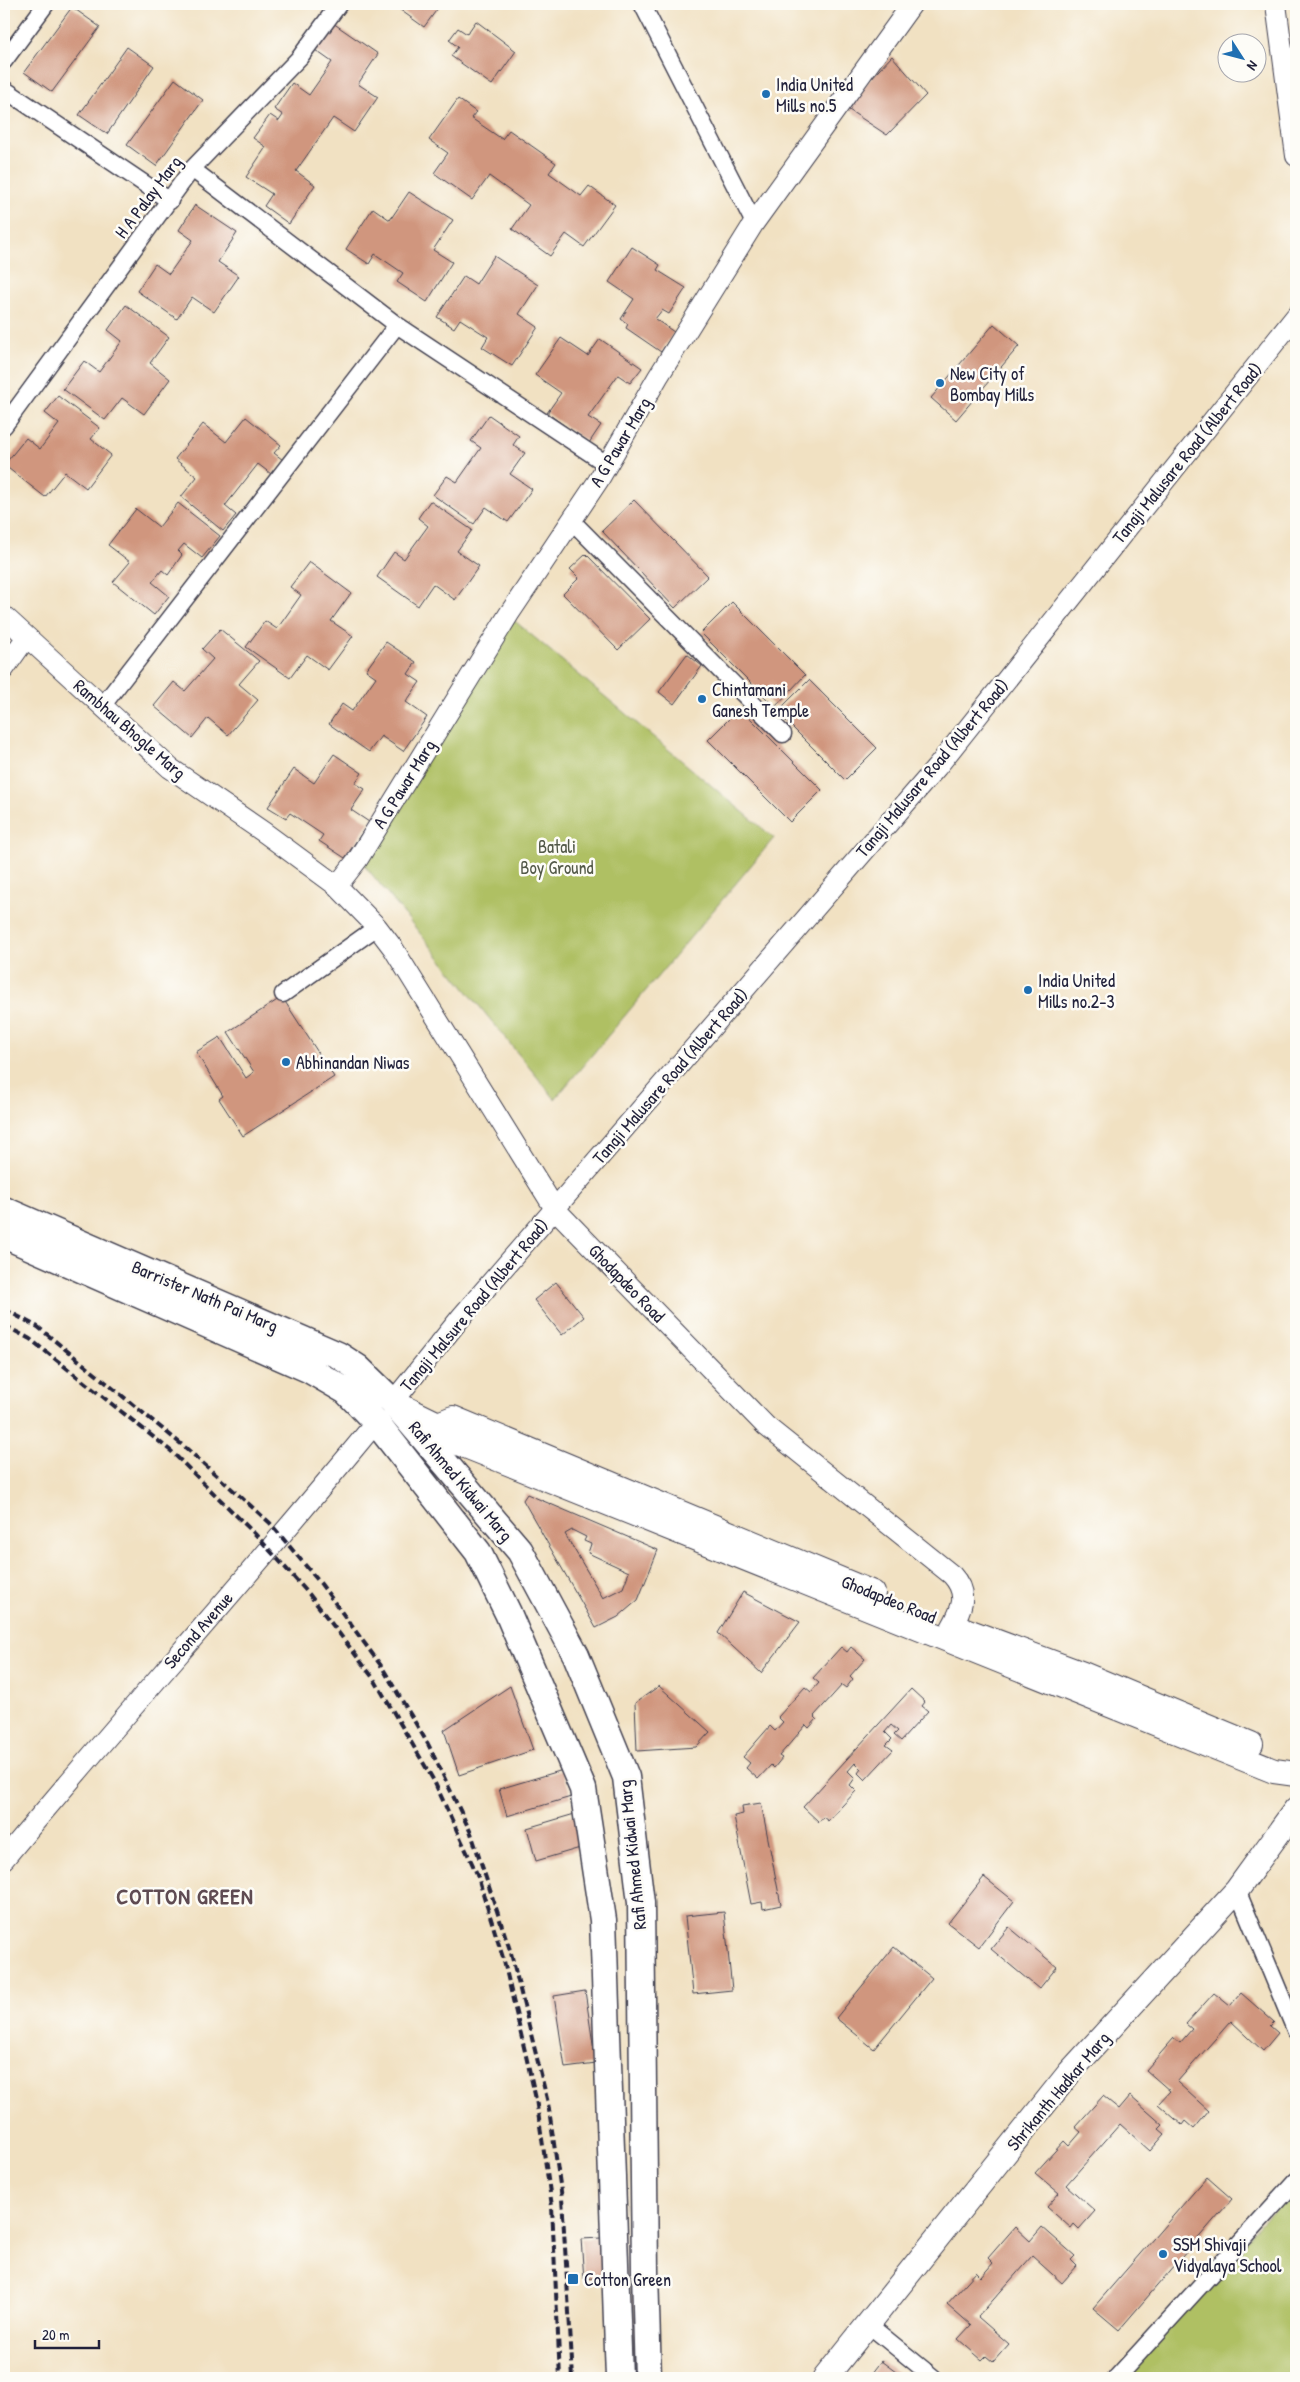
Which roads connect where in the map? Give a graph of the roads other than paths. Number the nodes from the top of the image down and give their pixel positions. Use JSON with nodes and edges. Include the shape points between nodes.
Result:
{"nodes":[{"id":1,"x":46,"y":4,"type":"edge"},
{"id":2,"x":339,"y":4,"type":"edge"},
{"id":3,"x":642,"y":4,"type":"edge"},
{"id":4,"x":912,"y":4,"type":"edge"},
{"id":5,"x":1276,"y":4,"type":"edge"},
{"id":6,"x":4,"y":61,"type":"edge"},
{"id":7,"x":4,"y":89,"type":"edge"},
{"id":8,"x":1296,"y":156,"type":"edge"},
{"id":9,"x":192,"y":169,"type":"junction"},
{"id":10,"x":170,"y":200,"type":"junction"},
{"id":11,"x":754,"y":223,"type":"junction"},
{"id":12,"x":1296,"y":316,"type":"edge"},
{"id":13,"x":397,"y":325,"type":"junction"},
{"id":14,"x":4,"y":426,"type":"edge"},
{"id":15,"x":608,"y":465,"type":"junction"},
{"id":16,"x":571,"y":520,"type":"junction"},
{"id":17,"x":4,"y":616,"type":"edge"},
{"id":18,"x":26,"y":638,"type":"junction"},
{"id":19,"x":4,"y":669,"type":"edge"},
{"id":20,"x":103,"y":705,"type":"junction"},
{"id":21,"x":783,"y":734,"type":"dead end"},
{"id":22,"x":337,"y":886,"type":"junction"},
{"id":23,"x":376,"y":927,"type":"junction"},
{"id":24,"x":283,"y":994,"type":"dead end"},
{"id":25,"x":555,"y":1209,"type":"junction"},
{"id":26,"x":4,"y":1210,"type":"edge"},
{"id":27,"x":4,"y":1235,"type":"edge"},
{"id":28,"x":393,"y":1402,"type":"junction"},
{"id":29,"x":376,"y":1422,"type":"junction"},
{"id":30,"x":948,"y":1632,"type":"junction"},
{"id":31,"x":1296,"y":1759,"type":"edge"},
{"id":32,"x":1296,"y":1774,"type":"edge"},
{"id":33,"x":1296,"y":1809,"type":"edge"},
{"id":34,"x":4,"y":1859,"type":"edge"},
{"id":35,"x":1237,"y":1890,"type":"junction"},
{"id":36,"x":1296,"y":2032,"type":"edge"},
{"id":37,"x":1296,"y":2181,"type":"edge"},
{"id":38,"x":869,"y":2324,"type":"junction"},
{"id":39,"x":618,"y":2378,"type":"edge"},
{"id":40,"x":648,"y":2378,"type":"edge"},
{"id":41,"x":826,"y":2378,"type":"edge"},
{"id":42,"x":934,"y":2378,"type":"edge"},
{"id":43,"x":1116,"y":2378,"type":"edge"}],
"edges":[{"from":1,"to":6,"type":"street"},
{"from":2,"to":9,"type":"street","name":"H A Palay Marg","via":[[300,57]]},
{"from":3,"to":11,"type":"street"},
{"from":4,"to":11,"type":"street","name":"A G Pawar Marg"},
{"from":5,"to":8,"type":"street"},
{"from":7,"to":10,"type":"street"},
{"from":9,"to":10,"type":"street","name":"H A Palay Marg"},
{"from":9,"to":13,"type":"street"},
{"from":10,"to":14,"type":"street","name":"H A Palay Marg"},
{"from":11,"to":15,"type":"street","name":"A G Pawar Marg","via":[[658,377]]},
{"from":12,"to":25,"type":"street","name":"Tanaji Malusare Road (Albert Road)","via":[[937,767]]},
{"from":13,"to":15,"type":"street"},
{"from":13,"to":20,"type":"street"},
{"from":15,"to":16,"type":"street","name":"A G Pawar Marg"},
{"from":16,"to":21,"type":"street"},
{"from":16,"to":22,"type":"street","name":"A G Pawar Marg","via":[[358,859]]},
{"from":17,"to":18,"type":"street","name":"Rambhau Bhogle Marg"},
{"from":18,"to":19,"type":"street"},
{"from":18,"to":20,"type":"street","name":"Rambhau Bhogle Marg"},
{"from":20,"to":22,"type":"street","name":"Rambhau Bhogle Marg","via":[[170,768]]},
{"from":22,"to":23,"type":"street","name":"Ghodapdeo Road"},
{"from":23,"to":24,"type":"street"},
{"from":23,"to":25,"type":"street","name":"Ghodapdeo Road","via":[[393,948]]},
{"from":25,"to":28,"type":"street","name":"Tanaji Malsure Road (Albert Road)"},
{"from":25,"to":30,"type":"street","name":"Ghodapdeo Road","via":[[766,1426],[952,1575],[960,1584],[963,1595],[962,1606]]},
{"from":26,"to":28,"type":"main road","name":"Barrister Nath Pai Marg","via":[[318,1344],[358,1368]]},
{"from":27,"to":29,"type":"main road","name":"Barrister Nath Pai Marg","via":[[308,1369],[346,1391]]},
{"from":28,"to":29,"type":"street","name":"Second Avenue"},
{"from":28,"to":30,"type":"main road","name":"Ghodapdeo Road","via":[[438,1424],[448,1439]]},
{"from":28,"to":40,"type":"main road","name":"Rafi Ahmed Kidwai Marg","via":[[520,1551],[576,1655],[626,1777],[641,1902]]},
{"from":29,"to":34,"type":"street","name":"Second Avenue","via":[[293,1524],[107,1735]]},
{"from":29,"to":39,"type":"main road","name":"Rafi Ahmed Kidwai Marg","via":[[478,1552],[508,1613],[583,1789],[603,1920]]},
{"from":30,"to":31,"type":"main road","name":"Ghodapdeo Road","via":[[1083,1674],[1283,1758]]},
{"from":30,"to":32,"type":"main road","name":"Ghodapdeo Road","via":[[1274,1771]]},
{"from":33,"to":35,"type":"main road","name":"Shrikanth Hadkar Marg"},
{"from":35,"to":36,"type":"street"},
{"from":35,"to":38,"type":"main road","name":"Shrikanth Hadkar Marg","via":[[1070,2072]]},
{"from":37,"to":43,"type":"street"},
{"from":38,"to":41,"type":"main road","name":"Shrikanth Hadkar Marg"},
{"from":38,"to":42,"type":"street"}]}
